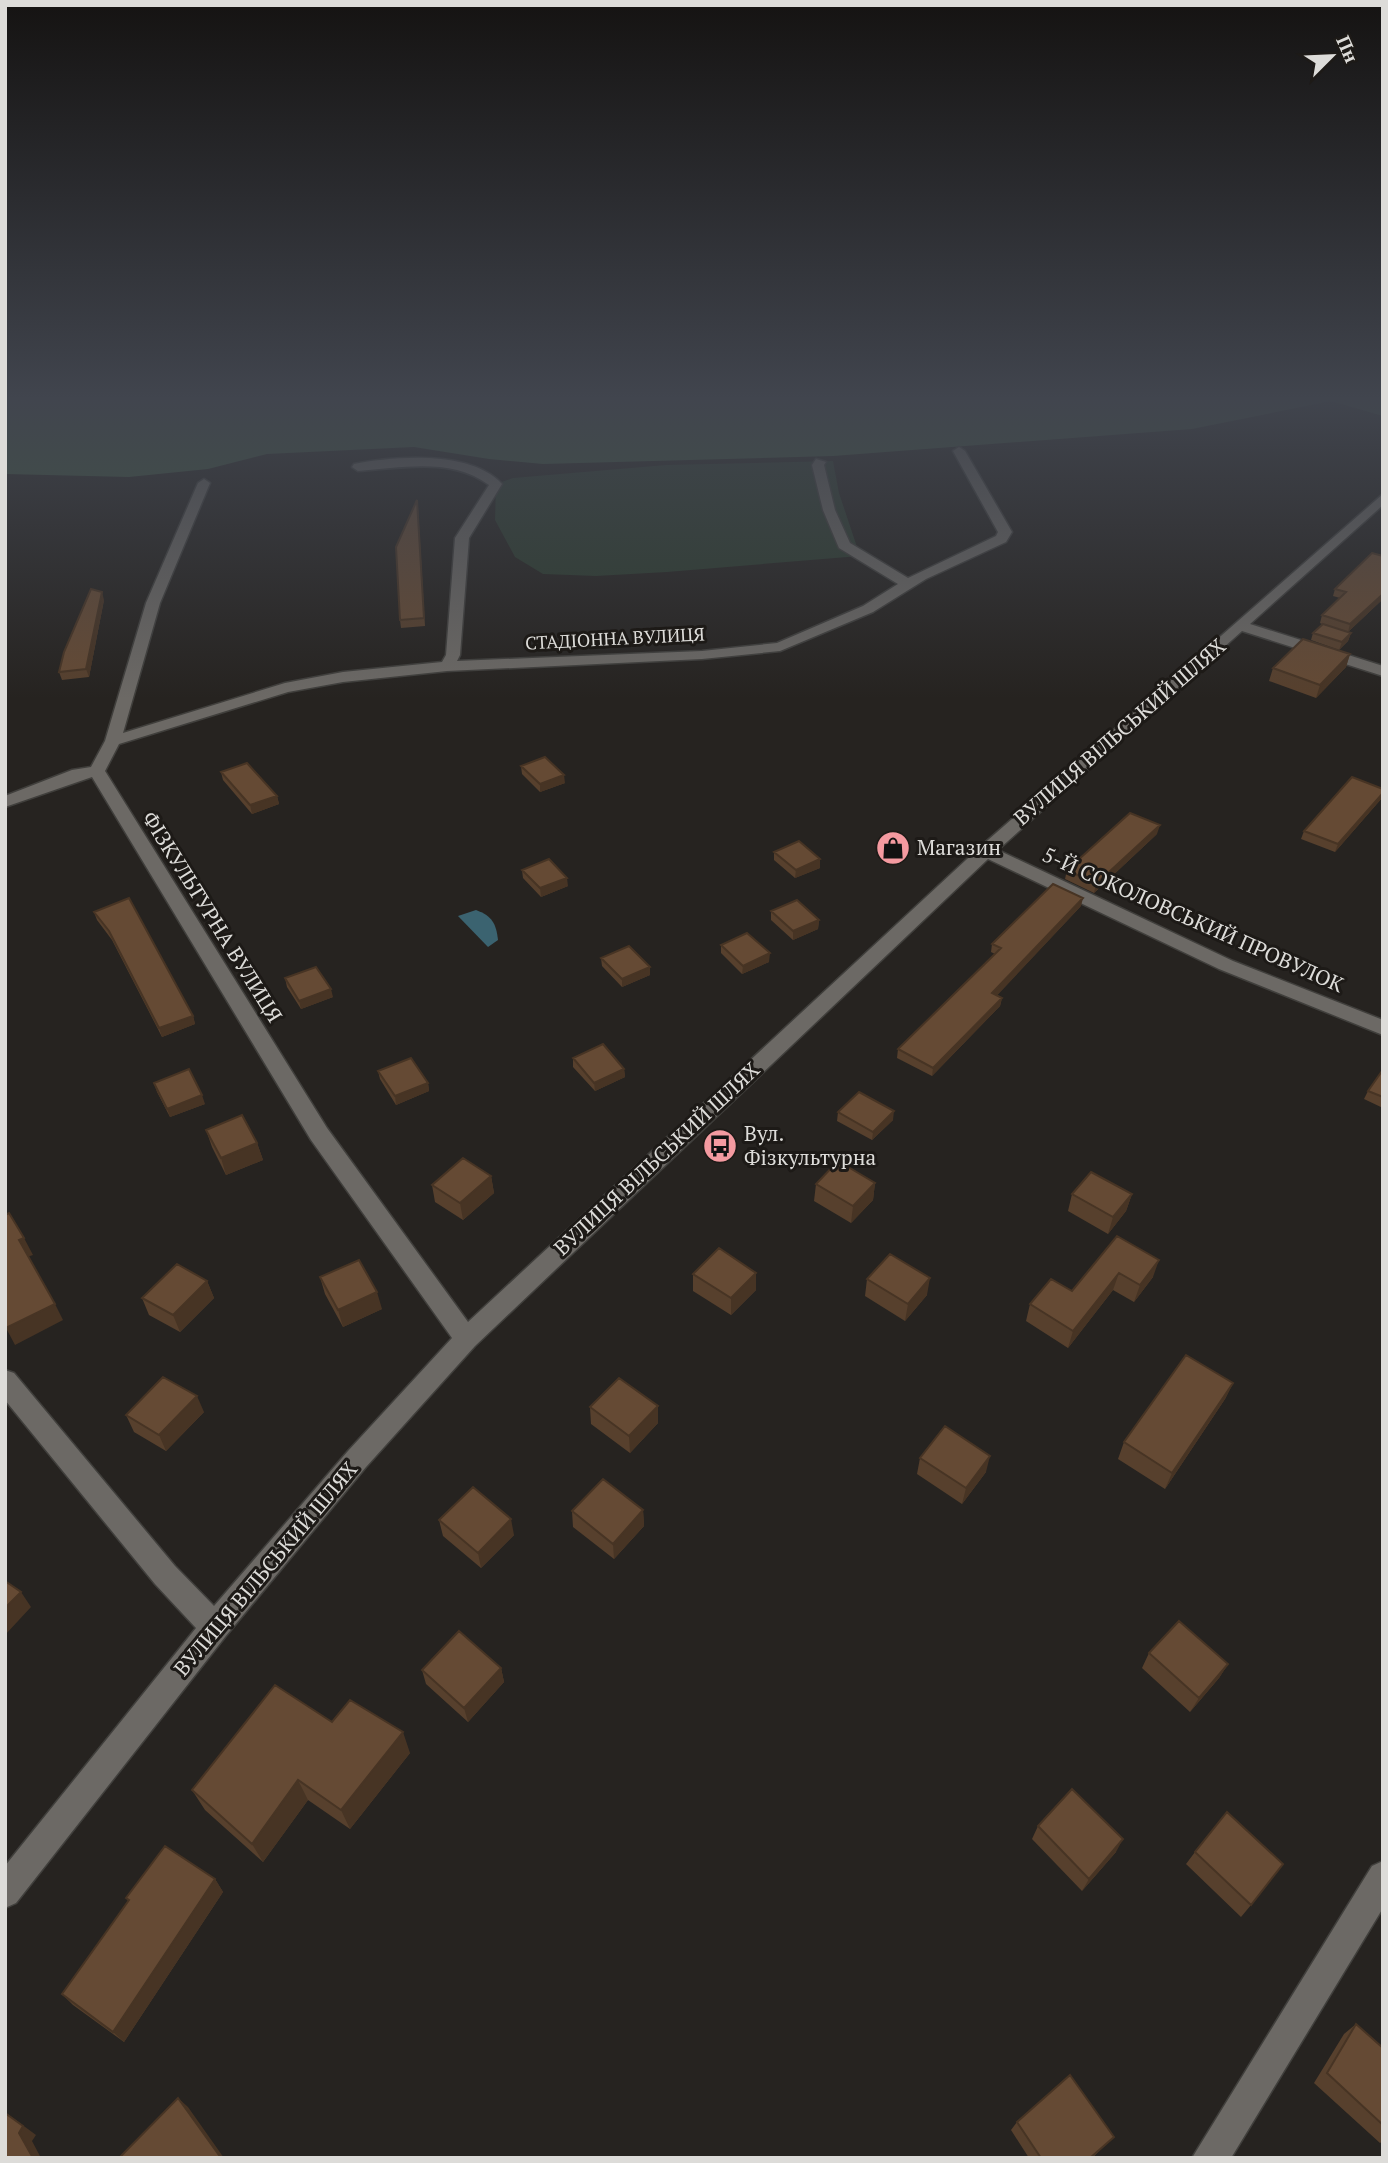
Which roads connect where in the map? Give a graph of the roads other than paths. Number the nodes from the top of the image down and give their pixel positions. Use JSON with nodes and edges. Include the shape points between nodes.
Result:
{"nodes":[{"id":1,"x":198,"y":497,"type":"edge"},
{"id":2,"x":488,"y":497,"type":"edge"},
{"id":3,"x":826,"y":497,"type":"edge"},
{"id":4,"x":985,"y":497,"type":"edge"},
{"id":5,"x":1383,"y":498,"type":"edge"},
{"id":6,"x":908,"y":584,"type":"junction"},
{"id":7,"x":1240,"y":626,"type":"junction"},
{"id":8,"x":447,"y":666,"type":"junction"},
{"id":9,"x":1383,"y":671,"type":"edge"},
{"id":10,"x":113,"y":741,"type":"junction"},
{"id":11,"x":97,"y":771,"type":"junction"},
{"id":12,"x":5,"y":802,"type":"edge"},
{"id":13,"x":986,"y":851,"type":"junction"},
{"id":14,"x":1383,"y":1028,"type":"edge"},
{"id":15,"x":466,"y":1339,"type":"junction"},
{"id":16,"x":5,"y":1381,"type":"edge"},
{"id":17,"x":215,"y":1627,"type":"junction"},
{"id":18,"x":1383,"y":1877,"type":"edge"},
{"id":19,"x":5,"y":1892,"type":"edge"},
{"id":20,"x":1210,"y":2158,"type":"edge"}],
"edges":[{"from":1,"to":10,"type":"street","via":[[153,603]]},
{"from":2,"to":8,"type":"street","via":[[462,538],[453,655]]},
{"from":3,"to":6,"type":"street","via":[[844,545]]},
{"from":4,"to":6,"type":"street","name":"СТАДІОННА ВУЛИЦЯ","via":[[1005,532],[1001,539]]},
{"from":5,"to":7,"type":"street","name":"ВУЛИЦЯ ВІЛЬСЬКИЙ ШЛЯХ"},
{"from":6,"to":8,"type":"street","name":"СТАДІОННА ВУЛИЦЯ","via":[[869,609],[780,647],[702,655]]},
{"from":7,"to":9,"type":"street"},
{"from":7,"to":13,"type":"street","name":"ВУЛИЦЯ ВІЛЬСЬКИЙ ШЛЯХ"},
{"from":8,"to":10,"type":"street","name":"СТАДІОННА ВУЛИЦЯ","via":[[285,688]]},
{"from":10,"to":11,"type":"street"},
{"from":11,"to":12,"type":"street"},
{"from":11,"to":15,"type":"street","name":"ФІЗКУЛЬТУРНА ВУЛИЦЯ","via":[[319,1134]]},
{"from":13,"to":14,"type":"street","name":"5-Й СОКОЛОВСЬКИЙ ПРОВУЛОК","via":[[1226,965]]},
{"from":13,"to":15,"type":"street","name":"ВУЛИЦЯ ВІЛЬСЬКИЙ ШЛЯХ"},
{"from":15,"to":17,"type":"street","name":"ВУЛИЦЯ ВІЛЬСЬКИЙ ШЛЯХ"},
{"from":16,"to":17,"type":"street","via":[[165,1575]]},
{"from":17,"to":19,"type":"street","name":"ВУЛИЦЯ ВІЛЬСЬКИЙ ШЛЯХ"},
{"from":18,"to":20,"type":"street"}]}
